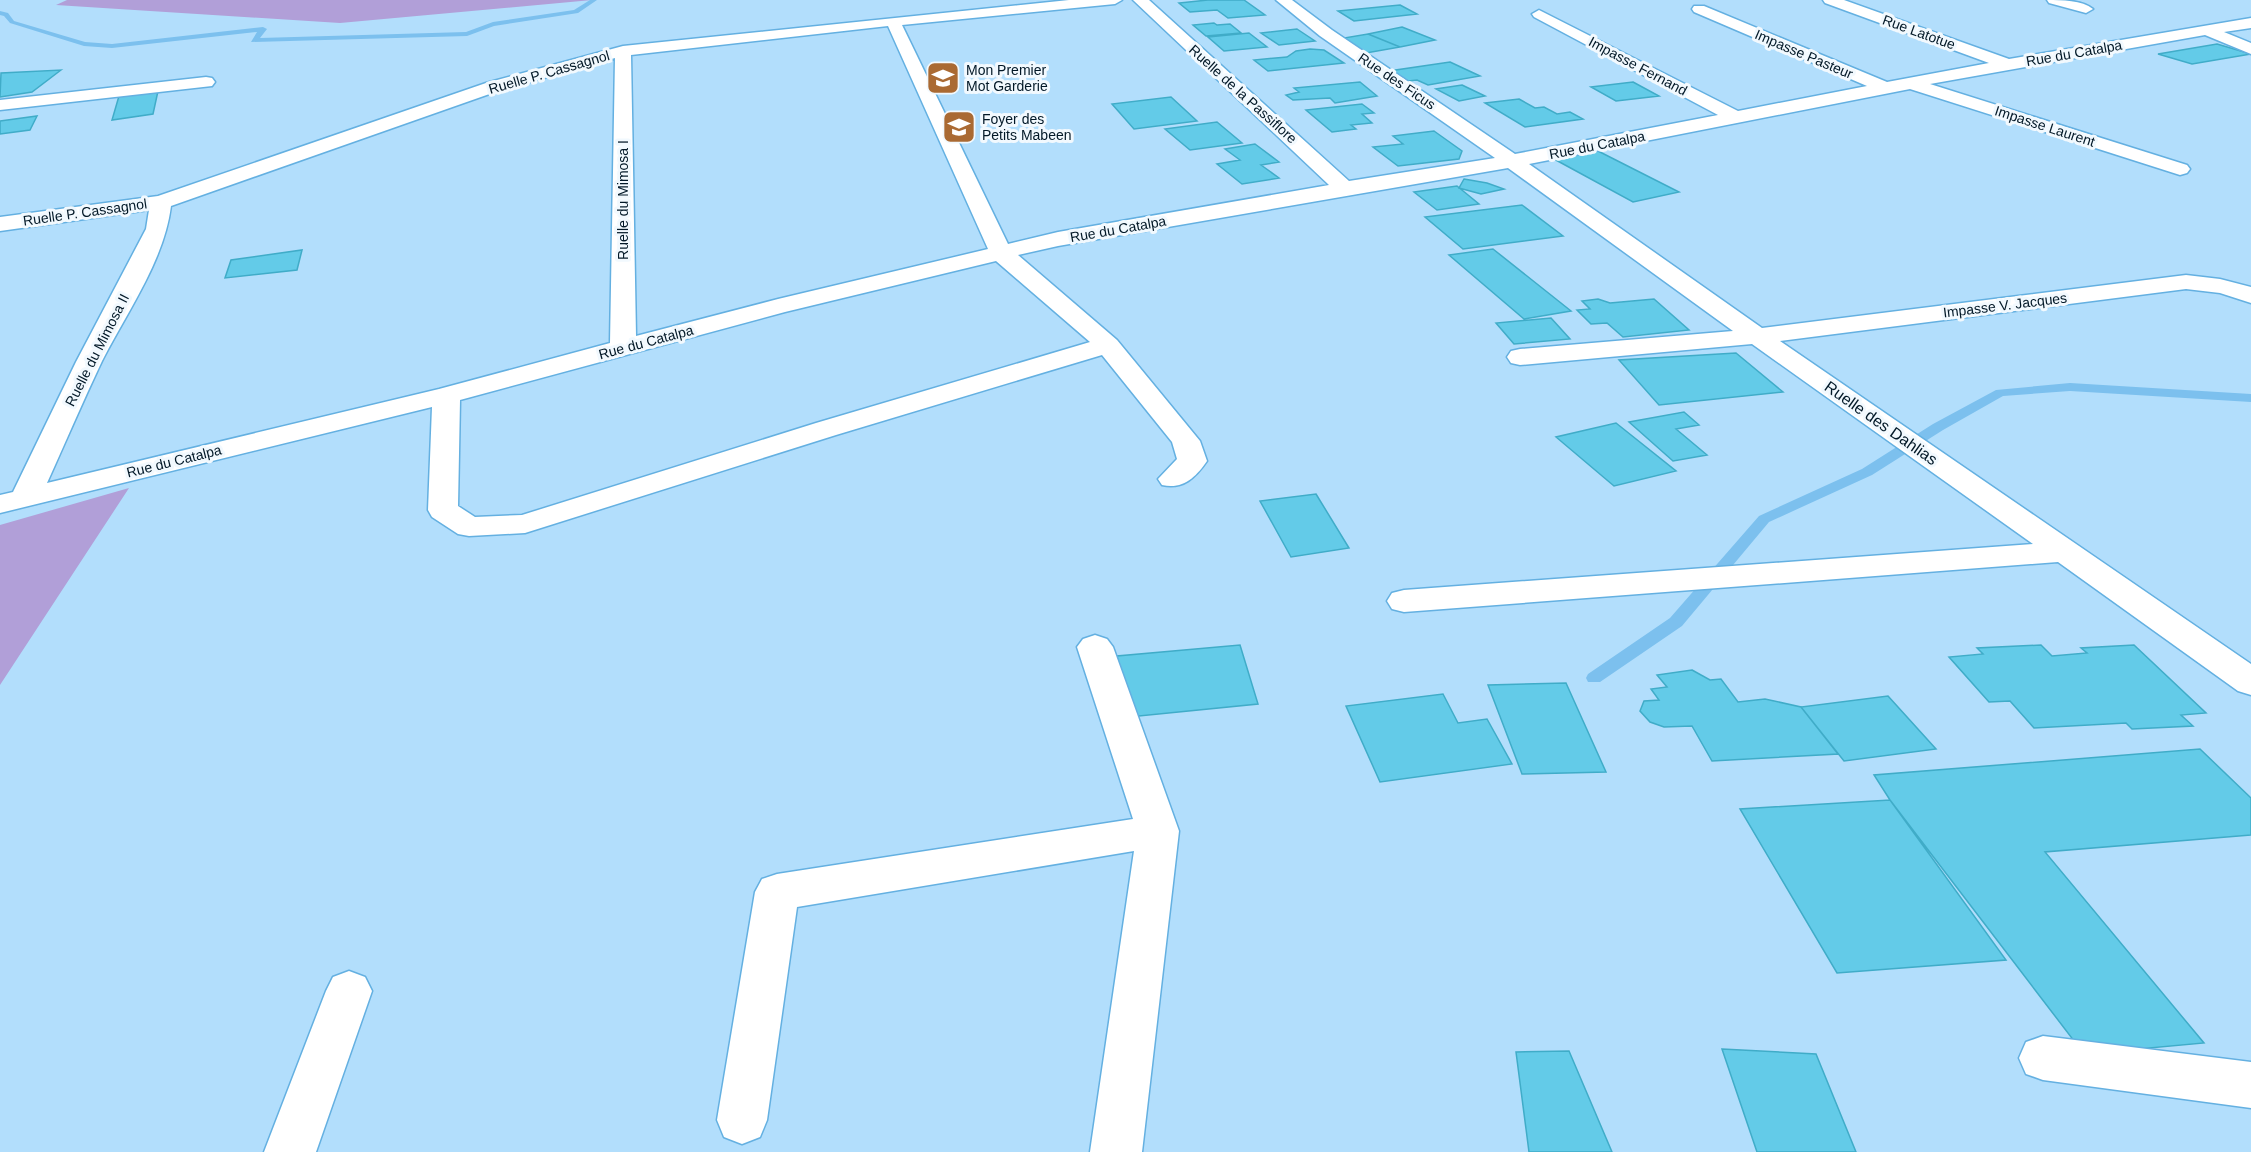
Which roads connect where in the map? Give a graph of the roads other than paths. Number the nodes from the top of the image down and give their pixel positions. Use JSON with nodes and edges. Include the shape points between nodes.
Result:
{"nodes":[{"id":1,"x":1115,"y":0,"type":"edge"},
{"id":2,"x":1140,"y":0,"type":"edge"},
{"id":3,"x":1283,"y":0,"type":"edge"},
{"id":4,"x":1830,"y":0,"type":"edge"},
{"id":5,"x":2054,"y":0,"type":"edge"},
{"id":6,"x":1699,"y":9,"type":"dead end"},
{"id":7,"x":2086,"y":9,"type":"dead end"},
{"id":8,"x":1539,"y":14,"type":"dead end"},
{"id":9,"x":893,"y":21,"type":"junction"},
{"id":10,"x":2251,"y":23,"type":"edge"},
{"id":11,"x":2205,"y":30,"type":"junction"},
{"id":12,"x":2251,"y":49,"type":"edge"},
{"id":13,"x":623,"y":51,"type":"junction"},
{"id":14,"x":2008,"y":64,"type":"junction"},
{"id":15,"x":206,"y":82,"type":"dead end"},
{"id":16,"x":1911,"y":84,"type":"junction"},
{"id":17,"x":1888,"y":89,"type":"junction"},
{"id":18,"x":0,"y":105,"type":"edge"},
{"id":19,"x":1737,"y":118,"type":"junction"},
{"id":20,"x":1512,"y":160,"type":"junction"},
{"id":21,"x":2180,"y":169,"type":"dead end"},
{"id":22,"x":1346,"y":188,"type":"junction"},
{"id":23,"x":161,"y":202,"type":"junction"},
{"id":24,"x":0,"y":224,"type":"edge"},
{"id":25,"x":1001,"y":253,"type":"junction"},
{"id":26,"x":2251,"y":296,"type":"edge"},
{"id":27,"x":1757,"y":336,"type":"junction"},
{"id":28,"x":1108,"y":345,"type":"junction"},
{"id":29,"x":623,"y":349,"type":"junction"},
{"id":30,"x":1520,"y":357,"type":"dead end"},
{"id":31,"x":446,"y":395,"type":"junction"},
{"id":32,"x":1173,"y":479,"type":"dead end"},
{"id":33,"x":26,"y":496,"type":"junction"},
{"id":34,"x":0,"y":504,"type":"edge"},
{"id":35,"x":2065,"y":552,"type":"junction"},
{"id":36,"x":1404,"y":600,"type":"dead end"},
{"id":37,"x":1095,"y":647,"type":"dead end"},
{"id":38,"x":2250,"y":680,"type":"edge"},
{"id":39,"x":1158,"y":831,"type":"junction"},
{"id":40,"x":350,"y":991,"type":"dead end"},
{"id":41,"x":2043,"y":1058,"type":"dead end"},
{"id":42,"x":2251,"y":1084,"type":"edge"},
{"id":43,"x":742,"y":1120,"type":"dead end"},
{"id":44,"x":290,"y":1152,"type":"edge"},
{"id":45,"x":1116,"y":1152,"type":"edge"}],
"edges":[{"from":1,"to":9,"type":"street","name":"Ruelle P. Cassagnol"},
{"from":2,"to":22,"type":"street","name":"Ruelle de la Passiflore"},
{"from":3,"to":20,"type":"street","name":"Rue des Ficus"},
{"from":4,"to":14,"type":"street","name":"Rue Latotue"},
{"from":5,"to":7,"type":"street"},
{"from":6,"to":17,"type":"street","name":"Impasse Pasteur"},
{"from":8,"to":19,"type":"street","name":"Impasse Fernand"},
{"from":9,"to":13,"type":"street","name":"Ruelle P. Cassagnol"},
{"from":9,"to":25,"type":"street"},
{"from":10,"to":11,"type":"street","name":"Rue du Catalpa"},
{"from":11,"to":12,"type":"street"},
{"from":11,"to":14,"type":"street","name":"Rue du Catalpa"},
{"from":13,"to":23,"type":"street","name":"Ruelle P. Cassagnol","via":[[492,87]]},
{"from":13,"to":29,"type":"street","name":"Ruelle du Mimosa I"},
{"from":14,"to":16,"type":"street","name":"Rue du Catalpa"},
{"from":15,"to":18,"type":"street"},
{"from":16,"to":17,"type":"street"},
{"from":16,"to":21,"type":"street","name":"Impasse Laurent"},
{"from":17,"to":19,"type":"street","name":"Rue du Catalpa"},
{"from":19,"to":20,"type":"street","name":"Rue du Catalpa"},
{"from":20,"to":22,"type":"street","name":"Rue du Catalpa"},
{"from":20,"to":27,"type":"street","name":"Ruelle des Dahlias"},
{"from":22,"to":25,"type":"street","name":"Rue du Catalpa","via":[[1058,239]]},
{"from":23,"to":24,"type":"street","name":"Ruelle P. Cassagnol"},
{"from":23,"to":33,"type":"street","name":"Ruelle du Mimosa II","via":[[157,229]]},
{"from":25,"to":28,"type":"street"},
{"from":25,"to":29,"type":"street","name":"Rue du Catalpa","via":[[778,306]]},
{"from":26,"to":27,"type":"street","name":"Impasse V. Jacques","via":[[2212,283],[2186,282]]},
{"from":27,"to":30,"type":"street","name":"Impasse V. Jacques"},
{"from":27,"to":35,"type":"street","name":"Ruelle des Dahlias"},
{"from":28,"to":31,"type":"street","via":[[525,524],[469,527],[443,510]]},
{"from":28,"to":32,"type":"street","via":[[1186,441],[1192,461]]},
{"from":29,"to":31,"type":"street","name":"Rue du Catalpa"},
{"from":31,"to":33,"type":"street","name":"Rue du Catalpa"},
{"from":33,"to":34,"type":"street","name":"Rue du Catalpa"},
{"from":35,"to":36,"type":"street"},
{"from":35,"to":38,"type":"street","name":"Ruelle des Dahlias"},
{"from":37,"to":39,"type":"street"},
{"from":39,"to":43,"type":"street","via":[[777,892]]},
{"from":39,"to":45,"type":"street"},
{"from":40,"to":44,"type":"street"},
{"from":41,"to":42,"type":"street"}]}
